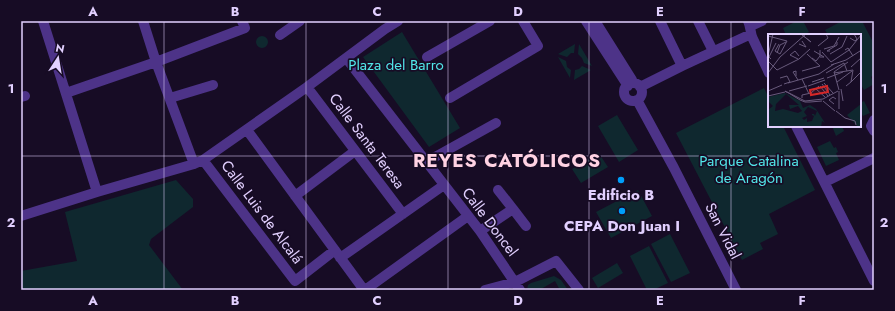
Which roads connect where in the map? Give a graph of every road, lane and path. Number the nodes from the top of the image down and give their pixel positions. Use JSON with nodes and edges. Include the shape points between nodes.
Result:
{"nodes":[{"id":1,"x":43,"y":21,"type":"edge"},
{"id":2,"x":300,"y":21,"type":"edge"},
{"id":3,"x":398,"y":21,"type":"edge"},
{"id":4,"x":490,"y":21,"type":"edge"},
{"id":5,"x":523,"y":21,"type":"edge"},
{"id":6,"x":586,"y":21,"type":"edge"},
{"id":7,"x":595,"y":21,"type":"edge"},
{"id":8,"x":660,"y":21,"type":"edge"},
{"id":9,"x":698,"y":21,"type":"edge"},
{"id":10,"x":762,"y":21,"type":"edge"},
{"id":11,"x":145,"y":22,"type":"edge"},
{"id":12,"x":243,"y":25,"type":"edge"},
{"id":13,"x":383,"y":25,"type":"edge"},
{"id":14,"x":750,"y":27,"type":"edge"},
{"id":15,"x":280,"y":35,"type":"dead end"},
{"id":16,"x":713,"y":51,"type":"junction"},
{"id":17,"x":427,"y":57,"type":"dead end"},
{"id":18,"x":346,"y":58,"type":"junction"},
{"id":19,"x":156,"y":62,"type":"junction"},
{"id":20,"x":682,"y":66,"type":"junction"},
{"id":21,"x":768,"y":71,"type":"edge"},
{"id":22,"x":212,"y":85,"type":"dead end"},
{"id":23,"x":634,"y":86,"type":"junction"},
{"id":24,"x":307,"y":87,"type":"junction"},
{"id":25,"x":66,"y":93,"type":"junction"},
{"id":26,"x":170,"y":98,"type":"junction"},
{"id":27,"x":450,"y":98,"type":"dead end"},
{"id":28,"x":637,"y":100,"type":"junction"},
{"id":29,"x":874,"y":120,"type":"edge"},
{"id":30,"x":496,"y":122,"type":"dead end"},
{"id":31,"x":797,"y":127,"type":"edge"},
{"id":32,"x":247,"y":130,"type":"junction"},
{"id":33,"x":874,"y":131,"type":"edge"},
{"id":34,"x":355,"y":151,"type":"junction"},
{"id":35,"x":874,"y":158,"type":"edge"},
{"id":36,"x":199,"y":162,"type":"junction"},
{"id":37,"x":426,"y":162,"type":"junction"},
{"id":38,"x":825,"y":182,"type":"junction"},
{"id":39,"x":444,"y":185,"type":"junction"},
{"id":40,"x":498,"y":190,"type":"dead end"},
{"id":41,"x":97,"y":192,"type":"junction"},
{"id":42,"x":296,"y":196,"type":"junction"},
{"id":43,"x":513,"y":210,"type":"junction"},
{"id":44,"x":403,"y":214,"type":"junction"},
{"id":45,"x":21,"y":216,"type":"edge"},
{"id":46,"x":468,"y":216,"type":"junction"},
{"id":47,"x":526,"y":226,"type":"dead end"},
{"id":48,"x":480,"y":231,"type":"junction"},
{"id":49,"x":338,"y":254,"type":"junction"},
{"id":50,"x":874,"y":282,"type":"edge"},
{"id":51,"x":517,"y":286,"type":"edge"},
{"id":52,"x":364,"y":290,"type":"edge"},
{"id":53,"x":485,"y":290,"type":"edge"},
{"id":54,"x":579,"y":290,"type":"edge"},
{"id":55,"x":736,"y":290,"type":"edge"}],
"edges":[{"from":1,"to":25,"type":"street"},
{"from":2,"to":15,"type":"street"},
{"from":3,"to":13,"type":"street"},
{"from":4,"to":17,"type":"street"},
{"from":5,"to":27,"type":"street","via":[[538,46]]},
{"from":6,"to":23,"type":"street"},
{"from":7,"to":23,"type":"street"},
{"from":8,"to":20,"type":"street"},
{"from":9,"to":16,"type":"street"},
{"from":10,"to":14,"type":"street"},
{"from":11,"to":19,"type":"street"},
{"from":12,"to":19,"type":"street"},
{"from":13,"to":18,"type":"street"},
{"from":14,"to":16,"type":"street"},
{"from":14,"to":21,"type":"street"},
{"from":16,"to":20,"type":"street"},
{"from":18,"to":24,"type":"street"},
{"from":18,"to":37,"type":"street","name":"Calle Doncel"},
{"from":19,"to":25,"type":"street"},
{"from":19,"to":26,"type":"street"},
{"from":20,"to":23,"type":"street"},
{"from":22,"to":26,"type":"street"},
{"from":23,"to":28,"type":"street","via":[[642,93]]},
{"from":23,"to":28,"type":"street","name":"San Vidal","via":[[624,93],[631,101]]},
{"from":24,"to":32,"type":"street"},
{"from":24,"to":34,"type":"street","name":"Calle Santa Teresa"},
{"from":25,"to":41,"type":"street"},
{"from":26,"to":36,"type":"street"},
{"from":28,"to":55,"type":"street","name":"San Vidal"},
{"from":29,"to":33,"type":"street","via":[[871,126]]},
{"from":30,"to":37,"type":"street"},
{"from":31,"to":38,"type":"street"},
{"from":32,"to":36,"type":"street"},
{"from":32,"to":42,"type":"street"},
{"from":34,"to":42,"type":"street"},
{"from":34,"to":44,"type":"street","name":"Calle Santa Teresa"},
{"from":35,"to":38,"type":"street"},
{"from":36,"to":41,"type":"street"},
{"from":36,"to":49,"type":"street","name":"Calle Luis de Alcalá","via":[[295,281]]},
{"from":37,"to":39,"type":"street","name":"Calle Doncel"},
{"from":38,"to":50,"type":"street"},
{"from":39,"to":44,"type":"street"},
{"from":39,"to":46,"type":"street","name":"Calle Doncel"},
{"from":40,"to":43,"type":"street"},
{"from":41,"to":45,"type":"street"},
{"from":42,"to":49,"type":"street"},
{"from":43,"to":47,"type":"street"},
{"from":43,"to":48,"type":"street"},
{"from":44,"to":49,"type":"street"},
{"from":46,"to":48,"type":"street","name":"Calle Doncel"},
{"from":46,"to":52,"type":"street"},
{"from":48,"to":51,"type":"street","name":"Calle Doncel"},
{"from":49,"to":52,"type":"street"},
{"from":51,"to":53,"type":"street"},
{"from":51,"to":54,"type":"street","via":[[556,261]]}]}
